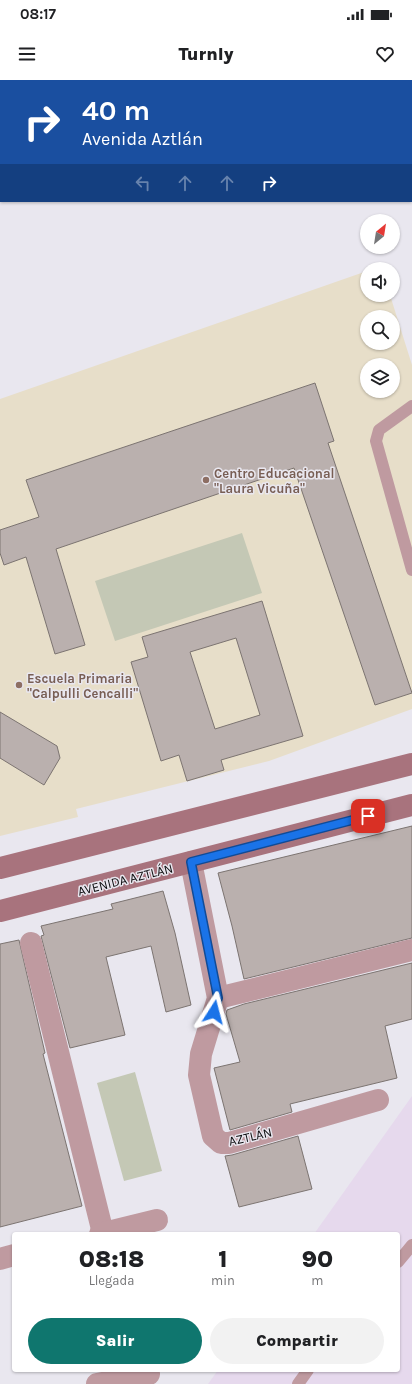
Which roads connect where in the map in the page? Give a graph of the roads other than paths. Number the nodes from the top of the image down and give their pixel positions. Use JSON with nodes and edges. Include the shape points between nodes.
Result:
{"nodes":[{"id":1,"x":412,"y":406,"type":"edge"},
{"id":2,"x":412,"y":570,"type":"edge"},
{"id":3,"x":412,"y":764,"type":"edge"},
{"id":4,"x":412,"y":805,"type":"edge"},
{"id":5,"x":191,"y":862,"type":"junction"},
{"id":6,"x":0,"y":868,"type":"edge"},
{"id":7,"x":0,"y":911,"type":"edge"},
{"id":8,"x":31,"y":943,"type":"dead end"},
{"id":9,"x":412,"y":950,"type":"edge"},
{"id":10,"x":218,"y":998,"type":"junction"},
{"id":11,"x":378,"y":1100,"type":"dead end"},
{"id":12,"x":157,"y":1220,"type":"dead end"},
{"id":13,"x":102,"y":1232,"type":"edge"},
{"id":14,"x":110,"y":1232,"type":"edge"},
{"id":15,"x":412,"y":1245,"type":"edge"},
{"id":16,"x":12,"y":1256,"type":"edge"},
{"id":17,"x":0,"y":1259,"type":"edge"},
{"id":18,"x":400,"y":1260,"type":"edge"},
{"id":19,"x":307,"y":1372,"type":"edge"},
{"id":20,"x":149,"y":1374,"type":"dead end"},
{"id":21,"x":97,"y":1384,"type":"edge"},
{"id":22,"x":298,"y":1384,"type":"edge"}],
"edges":[{"from":1,"to":2,"type":"lane","via":[[379,430],[376,441]]},
{"from":3,"to":6,"type":"street"},
{"from":4,"to":5,"type":"street","name":"AVENIDA AZTLÁN"},
{"from":5,"to":7,"type":"street","name":"AVENIDA AZTLÁN"},
{"from":5,"to":10,"type":"street","name":"AZTLÁN"},
{"from":8,"to":13,"type":"street"},
{"from":9,"to":10,"type":"street"},
{"from":10,"to":11,"type":"street","name":"AZTLÁN","via":[[202,1054],[199,1075],[213,1136],[220,1142],[229,1143]]},
{"from":12,"to":14,"type":"street"},
{"from":15,"to":18,"type":"lane"},
{"from":16,"to":17,"type":"street"},
{"from":19,"to":22,"type":"lane"},
{"from":20,"to":21,"type":"street"}]}
